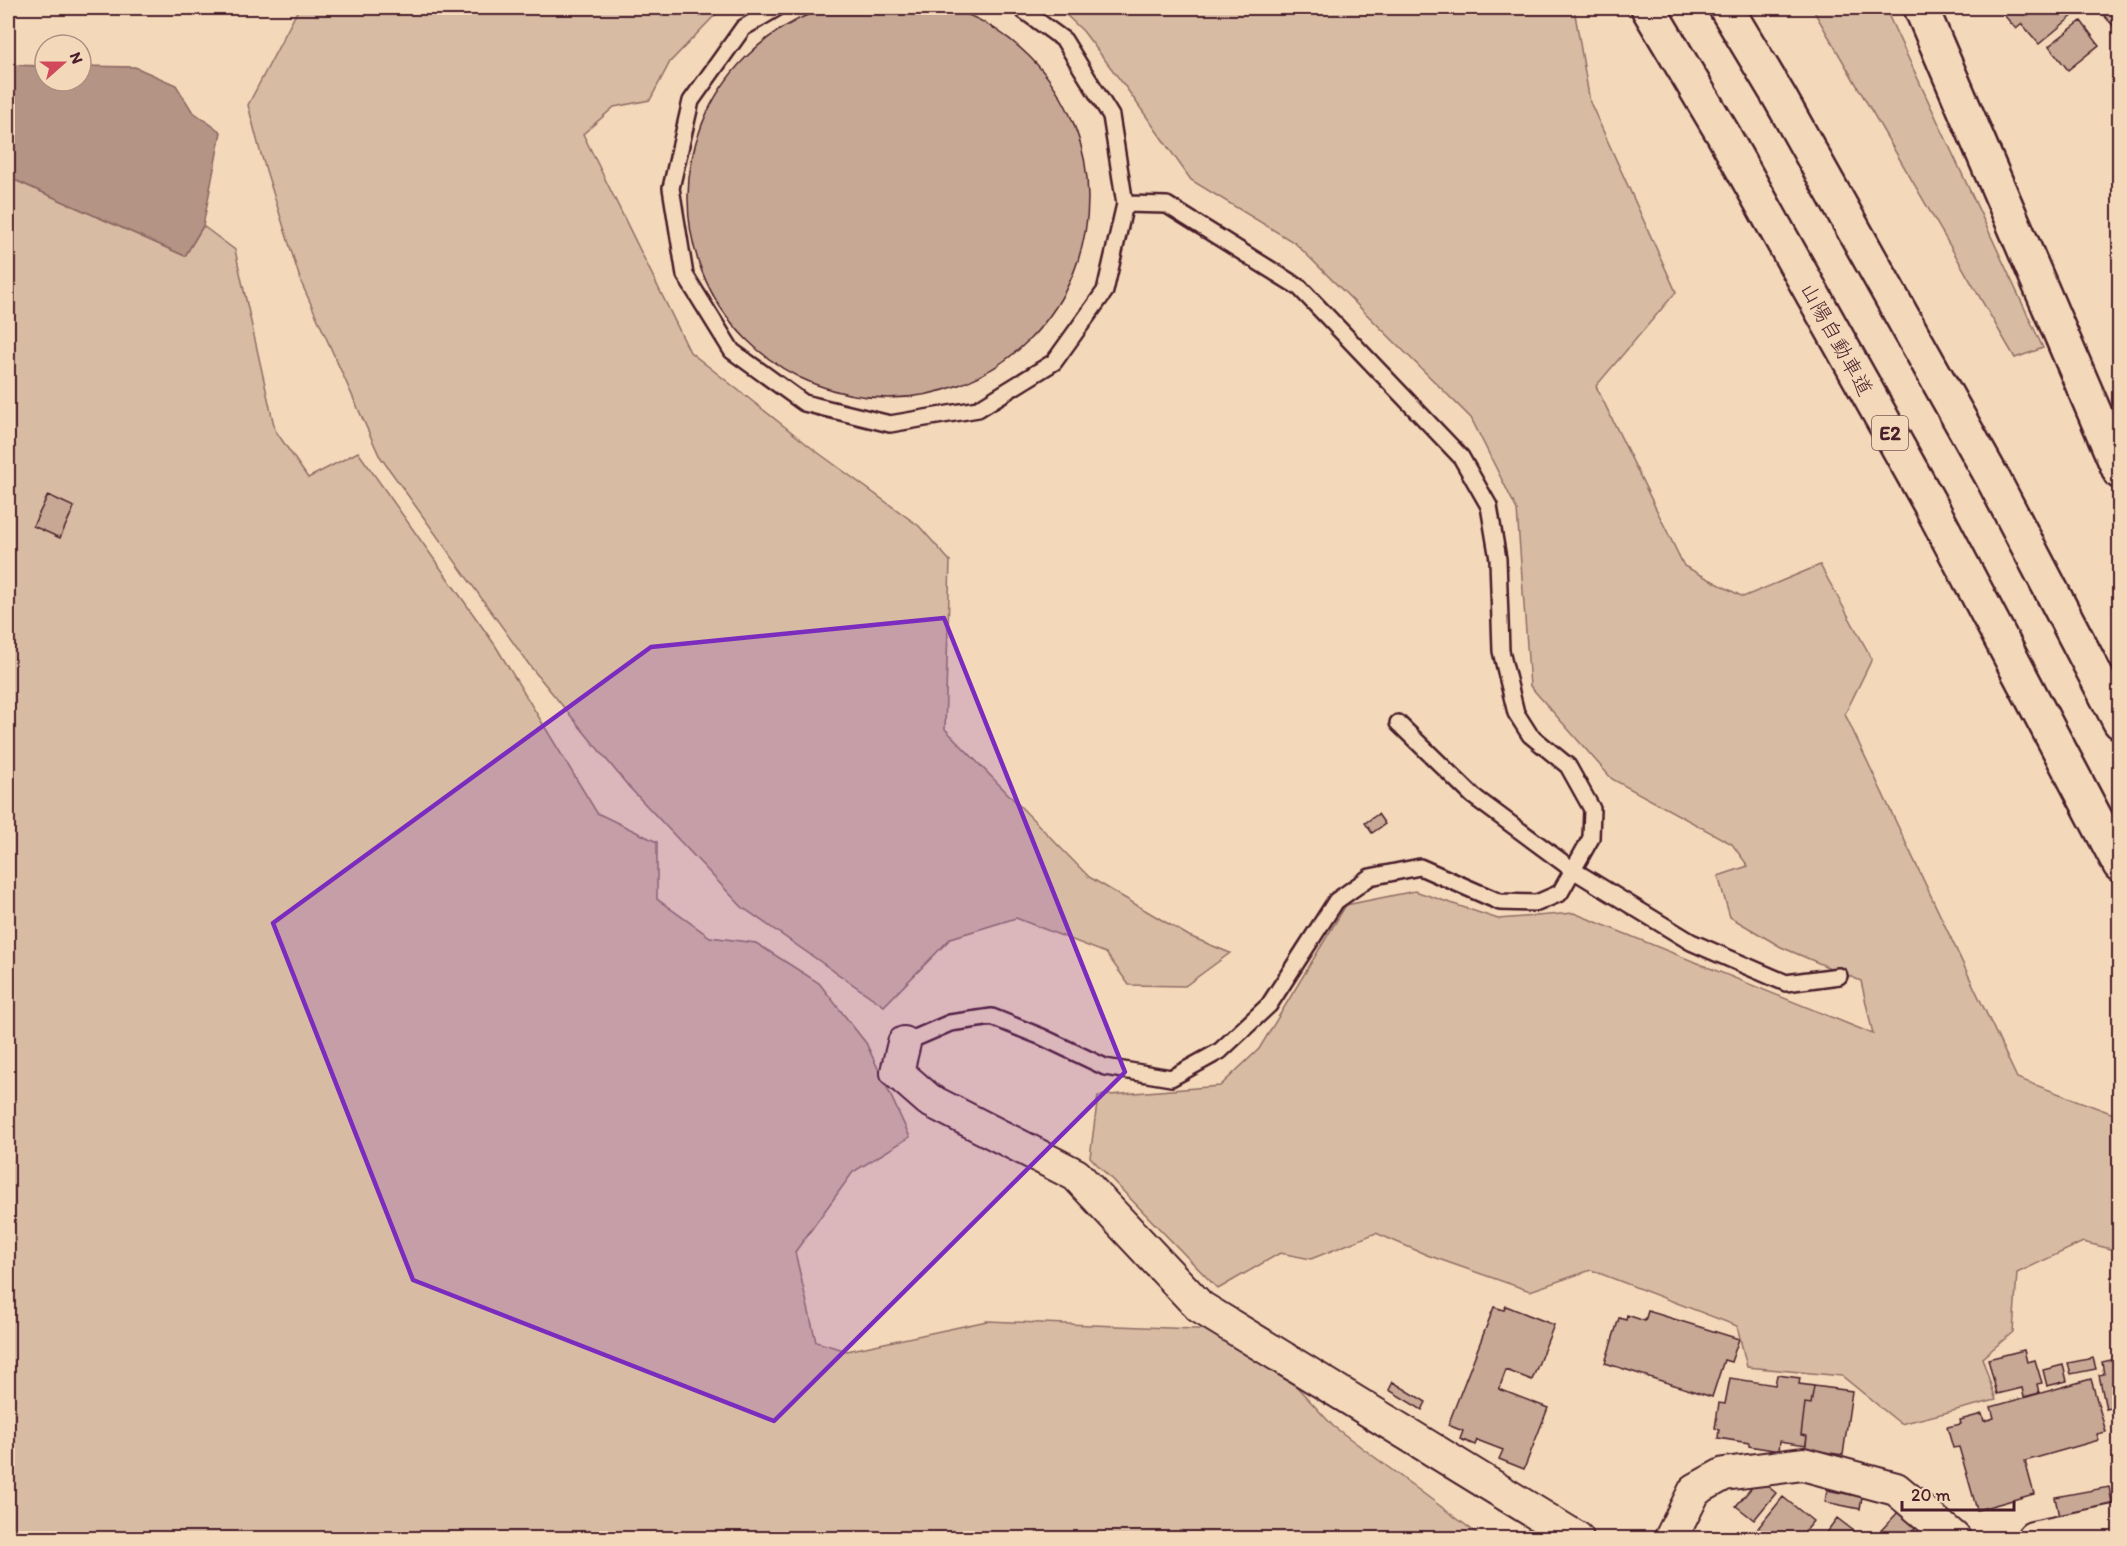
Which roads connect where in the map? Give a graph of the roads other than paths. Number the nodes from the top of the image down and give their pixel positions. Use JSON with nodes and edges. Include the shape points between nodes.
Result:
{"nodes":[{"id":1,"x":777,"y":8,"type":"edge"},
{"id":2,"x":1020,"y":8,"type":"edge"},
{"id":3,"x":1648,"y":8,"type":"edge"},
{"id":4,"x":1726,"y":8,"type":"edge"},
{"id":5,"x":1921,"y":8,"type":"edge"},
{"id":6,"x":1125,"y":204,"type":"junction"},
{"id":7,"x":2120,"y":472,"type":"edge"},
{"id":8,"x":1398,"y":723,"type":"dead end"},
{"id":9,"x":2120,"y":723,"type":"edge"},
{"id":10,"x":2120,"y":865,"type":"edge"},
{"id":11,"x":1573,"y":870,"type":"junction"},
{"id":12,"x":1839,"y":976,"type":"dead end"},
{"id":13,"x":904,"y":1043,"type":"joint"},
{"id":14,"x":2120,"y":1520,"type":"edge"},
{"id":15,"x":1577,"y":1539,"type":"edge"},
{"id":16,"x":1671,"y":1539,"type":"edge"},
{"id":17,"x":1954,"y":1539,"type":"edge"},
{"id":18,"x":2033,"y":1539,"type":"edge"}],
"edges":[{"from":1,"to":6,"type":"lane","via":[[743,28],[691,100],[670,188],[685,275],[732,351],[804,403],[890,424],[978,409],[1054,363],[1105,291]]},
{"from":2,"to":6,"type":"lane","via":[[1064,40],[1111,116]]},
{"from":3,"to":10,"type":"main road","name":"山陽自動車道","number":"E2","via":[[1723,134],[1930,506]]},
{"from":4,"to":9,"type":"main road","via":[[1992,477]]},
{"from":5,"to":7,"type":"main road"},
{"from":6,"to":11,"type":"lane","via":[[1167,205],[1300,288],[1461,458],[1489,506],[1498,559],[1502,651],[1516,713],[1530,735],[1568,766],[1592,809],[1591,838]]},
{"from":8,"to":11,"type":"lane","via":[[1473,796]]},
{"from":11,"to":12,"type":"lane","via":[[1691,942],[1786,983]]},
{"from":11,"to":13,"type":"lane","via":[[1560,893],[1537,903],[1500,902],[1420,867],[1370,877],[1336,901],[1269,1005],[1220,1052],[1171,1078],[1105,1067],[992,1017],[950,1023]]},
{"from":13,"to":15,"type":"street","via":[[897,1072],[929,1100],[1076,1175],[1200,1307]]},
{"from":14,"to":18,"type":"street"},
{"from":16,"to":17,"type":"street","via":[[1695,1490],[1724,1474],[1803,1464],[1896,1489]]}]}
